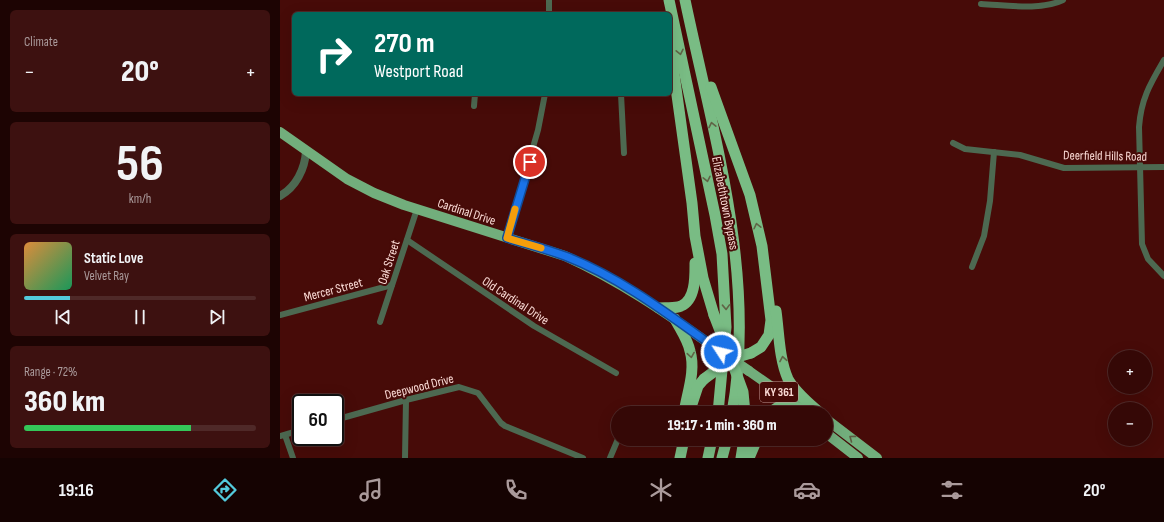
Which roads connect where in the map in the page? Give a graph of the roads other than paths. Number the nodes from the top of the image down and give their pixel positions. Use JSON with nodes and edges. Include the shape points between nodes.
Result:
{"nodes":[{"id":1,"x":549,"y":0,"type":"edge"},
{"id":2,"x":665,"y":0,"type":"edge"},
{"id":3,"x":669,"y":0,"type":"edge"},
{"id":4,"x":685,"y":0,"type":"edge"},
{"id":5,"x":689,"y":0,"type":"edge"},
{"id":6,"x":1063,"y":0,"type":"edge"},
{"id":7,"x":980,"y":4,"type":"dead end"},
{"id":8,"x":549,"y":12,"type":"edge"},
{"id":9,"x":667,"y":12,"type":"edge"},
{"id":10,"x":672,"y":12,"type":"edge"},
{"id":11,"x":672,"y":14,"type":"edge"},
{"id":12,"x":672,"y":59,"type":"edge"},
{"id":13,"x":1164,"y":60,"type":"edge"},
{"id":14,"x":475,"y":96,"type":"edge"},
{"id":15,"x":545,"y":96,"type":"edge"},
{"id":16,"x":621,"y":96,"type":"edge"},
{"id":17,"x":474,"y":106,"type":"dead end"},
{"id":18,"x":280,"y":132,"type":"edge"},
{"id":19,"x":953,"y":143,"type":"dead end"},
{"id":20,"x":306,"y":151,"type":"junction"},
{"id":21,"x":994,"y":152,"type":"junction"},
{"id":22,"x":624,"y":153,"type":"dead end"},
{"id":23,"x":1139,"y":167,"type":"junction"},
{"id":24,"x":1164,"y":167,"type":"edge"},
{"id":25,"x":280,"y":196,"type":"edge"},
{"id":26,"x":417,"y":209,"type":"junction"},
{"id":27,"x":695,"y":236,"type":"junction"},
{"id":28,"x":507,"y":238,"type":"junction"},
{"id":29,"x":407,"y":240,"type":"junction"},
{"id":30,"x":762,"y":246,"type":"junction"},
{"id":31,"x":972,"y":267,"type":"dead end"},
{"id":32,"x":1164,"y":276,"type":"edge"},
{"id":33,"x":392,"y":285,"type":"junction"},
{"id":34,"x":659,"y":308,"type":"junction"},
{"id":35,"x":280,"y":315,"type":"edge"},
{"id":36,"x":675,"y":319,"type":"junction"},
{"id":37,"x":380,"y":322,"type":"dead end"},
{"id":38,"x":731,"y":359,"type":"junction"},
{"id":39,"x":616,"y":373,"type":"dead end"},
{"id":40,"x":406,"y":400,"type":"junction"},
{"id":41,"x":685,"y":406,"type":"edge"},
{"id":42,"x":692,"y":406,"type":"edge"},
{"id":43,"x":719,"y":406,"type":"edge"},
{"id":44,"x":733,"y":406,"type":"edge"},
{"id":45,"x":744,"y":406,"type":"edge"},
{"id":46,"x":781,"y":406,"type":"edge"},
{"id":47,"x":790,"y":406,"type":"edge"},
{"id":48,"x":798,"y":406,"type":"edge"},
{"id":49,"x":813,"y":406,"type":"edge"},
{"id":50,"x":344,"y":417,"type":"edge"},
{"id":51,"x":833,"y":424,"type":"edge"},
{"id":52,"x":283,"y":435,"type":"edge"},
{"id":53,"x":833,"y":439,"type":"edge"},
{"id":54,"x":615,"y":446,"type":"edge"},
{"id":55,"x":682,"y":446,"type":"edge"},
{"id":56,"x":711,"y":446,"type":"edge"},
{"id":57,"x":725,"y":446,"type":"edge"},
{"id":58,"x":743,"y":446,"type":"edge"},
{"id":59,"x":754,"y":446,"type":"edge"},
{"id":60,"x":293,"y":458,"type":"edge"},
{"id":61,"x":405,"y":458,"type":"edge"},
{"id":62,"x":583,"y":458,"type":"edge"},
{"id":63,"x":610,"y":458,"type":"edge"},
{"id":64,"x":680,"y":458,"type":"edge"},
{"id":65,"x":708,"y":458,"type":"edge"},
{"id":66,"x":722,"y":458,"type":"edge"},
{"id":67,"x":741,"y":458,"type":"edge"},
{"id":68,"x":749,"y":458,"type":"edge"},
{"id":69,"x":858,"y":458,"type":"edge"},
{"id":70,"x":877,"y":458,"type":"edge"}],
"edges":[{"from":1,"to":8,"type":"street"},
{"from":2,"to":9,"type":"highway"},
{"from":3,"to":10,"type":"highway","name":"Elizabethtown Bypass","one_way":true},
{"from":44,"to":4,"type":"highway","name":"Elizabethtown Bypass","one_way":true,"via":[[740,334],[736,260],[719,156]]},
{"from":30,"to":5,"type":"highway","one_way":true,"via":[[750,195],[715,100]]},
{"from":6,"to":7,"type":"street","via":[[1039,6]]},
{"from":11,"to":43,"type":"highway","name":"Elizabethtown Bypass","one_way":true,"via":[[722,254],[726,327]]},
{"from":12,"to":27,"type":"highway"},
{"from":13,"to":23,"type":"street","via":[[1141,104]]},
{"from":14,"to":17,"type":"street"},
{"from":15,"to":28,"type":"street","via":[[530,160]]},
{"from":16,"to":22,"type":"street"},
{"from":18,"to":20,"type":"main road","name":"Cardinal Drive"},
{"from":19,"to":21,"type":"street","name":"Deerfield Hills Road","via":[[965,149]]},
{"from":20,"to":25,"type":"street","via":[[306,164],[287,191]]},
{"from":20,"to":26,"type":"main road","name":"Cardinal Drive","via":[[360,186],[389,200]]},
{"from":21,"to":23,"type":"street","name":"Deerfield Hills Road","via":[[1020,155],[1064,168]]},
{"from":21,"to":31,"type":"street","via":[[984,236]]},
{"from":23,"to":24,"type":"street","name":"Deerfield Hills Road"},
{"from":23,"to":32,"type":"street","via":[[1142,244],[1148,259]]},
{"from":26,"to":28,"type":"main road","name":"Cardinal Drive"},
{"from":26,"to":29,"type":"street","name":"Oak Street"},
{"from":27,"to":34,"type":"highway","via":[[695,278],[688,301],[681,306]]},
{"from":27,"to":38,"type":"highway","bridge":true,"via":[[703,278]]},
{"from":28,"to":34,"type":"main road","name":"Cardinal Drive","number":"KY 361","via":[[565,256]]},
{"from":29,"to":33,"type":"street","name":"Oak Street"},
{"from":29,"to":39,"type":"street","name":"Old Cardinal Drive","via":[[534,326]]},
{"from":30,"to":38,"type":"highway","bridge":true,"via":[[771,320],[769,335],[761,348]]},
{"from":49,"to":30,"type":"highway","one_way":true,"via":[[796,390],[785,370],[775,304]]},
{"from":33,"to":35,"type":"street","name":"Mercer Street"},
{"from":33,"to":37,"type":"street","name":"Oak Street"},
{"from":34,"to":36,"type":"main road","name":"Cardinal Drive","number":"KY 361"},
{"from":36,"to":38,"type":"main road","name":"Cardinal Drive","number":"KY 361","bridge":true},
{"from":36,"to":41,"type":"highway","one_way":true,"via":[[692,358]]},
{"from":38,"to":42,"type":"highway","bridge":true,"via":[[698,386]]},
{"from":38,"to":45,"type":"highway","bridge":true,"via":[[743,392]]},
{"from":38,"to":48,"type":"main road","number":"KY 361","bridge":true},
{"from":40,"to":50,"type":"street","name":"Deepwood Drive"},
{"from":40,"to":61,"type":"street"},
{"from":40,"to":62,"type":"street","name":"Deepwood Drive","via":[[453,387],[469,389],[482,397],[505,426]]},
{"from":46,"to":47,"type":"highway"},
{"from":70,"to":51,"type":"main road","one_way":true},
{"from":52,"to":60,"type":"street"},
{"from":53,"to":69,"type":"main road"},
{"from":54,"to":63,"type":"street"},
{"from":55,"to":64,"type":"highway"},
{"from":56,"to":65,"type":"highway"},
{"from":57,"to":66,"type":"highway"},
{"from":58,"to":67,"type":"highway"},
{"from":59,"to":68,"type":"highway"}]}
